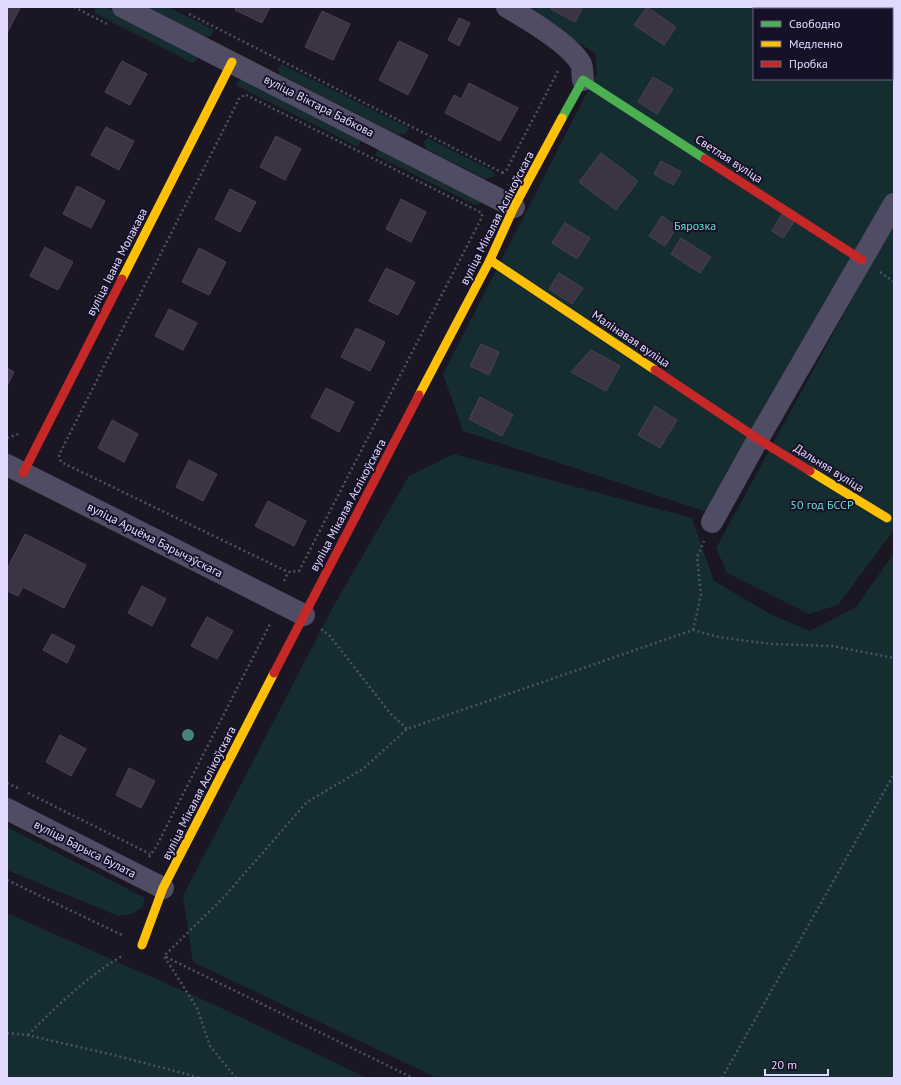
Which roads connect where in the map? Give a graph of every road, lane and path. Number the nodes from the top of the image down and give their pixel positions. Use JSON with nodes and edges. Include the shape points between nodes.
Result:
{"nodes":[{"id":1,"x":74,"y":7,"type":"edge"},
{"id":2,"x":123,"y":7,"type":"edge"},
{"id":3,"x":507,"y":7,"type":"edge"},
{"id":4,"x":187,"y":13,"type":"dead end"},
{"id":5,"x":116,"y":28,"type":"dead end"},
{"id":6,"x":568,"y":51,"type":"junction"},
{"id":7,"x":232,"y":62,"type":"junction"},
{"id":8,"x":582,"y":80,"type":"junction"},
{"id":9,"x":894,"y":204,"type":"edge"},
{"id":10,"x":514,"y":207,"type":"junction"},
{"id":11,"x":490,"y":260,"type":"junction"},
{"id":12,"x":862,"y":260,"type":"junction"},
{"id":13,"x":21,"y":428,"type":"dead end"},
{"id":14,"x":7,"y":439,"type":"edge"},
{"id":15,"x":758,"y":439,"type":"junction"},
{"id":16,"x":15,"y":469,"type":"edge"},
{"id":17,"x":887,"y":518,"type":"dead end"},
{"id":18,"x":712,"y":522,"type":"joint"},
{"id":19,"x":299,"y":571,"type":"joint"},
{"id":20,"x":304,"y":614,"type":"junction"},
{"id":21,"x":273,"y":617,"type":"dead end"},
{"id":22,"x":693,"y":630,"type":"junction"},
{"id":23,"x":894,"y":658,"type":"edge"},
{"id":24,"x":407,"y":729,"type":"junction"},
{"id":25,"x":894,"y":774,"type":"edge"},
{"id":26,"x":7,"y":783,"type":"edge"},
{"id":27,"x":7,"y":810,"type":"edge"},
{"id":28,"x":7,"y":880,"type":"edge"},
{"id":29,"x":163,"y":888,"type":"junction"},
{"id":30,"x":142,"y":945,"type":"junction"},
{"id":31,"x":164,"y":956,"type":"junction"},
{"id":32,"x":7,"y":1033,"type":"edge"},
{"id":33,"x":28,"y":1035,"type":"junction"},
{"id":34,"x":201,"y":1078,"type":"edge"},
{"id":35,"x":236,"y":1078,"type":"edge"},
{"id":36,"x":413,"y":1078,"type":"edge"},
{"id":37,"x":722,"y":1078,"type":"edge"}],
"edges":[{"from":1,"to":5,"type":"path"},
{"from":2,"to":7,"type":"street","name":"вуліца Віктара Бабкова"},
{"from":3,"to":6,"type":"street","via":[[546,32]]},
{"from":4,"to":6,"type":"path","via":[[503,173]]},
{"from":6,"to":8,"type":"street","via":[[581,65]]},
{"from":7,"to":10,"type":"street","name":"вуліца Віктара Бабкова"},
{"from":7,"to":16,"type":"street","name":"вуліца Івана Молакава"},
{"from":8,"to":10,"type":"street","name":"вуліца Мікалая Аслікоўскага"},
{"from":8,"to":12,"type":"street","name":"Светлая вуліца"},
{"from":9,"to":12,"type":"street"},
{"from":10,"to":11,"type":"street","name":"вуліца Мікалая Аслікоўскага"},
{"from":11,"to":15,"type":"street","name":"Малінавая вуліца"},
{"from":11,"to":20,"type":"street","name":"вуліца Мікалая Аслікоўскага"},
{"from":12,"to":15,"type":"street"},
{"from":13,"to":14,"type":"path","via":[[18,434]]},
{"from":15,"to":17,"type":"street","name":"Дальняя вуліца"},
{"from":15,"to":18,"type":"street"},
{"from":16,"to":20,"type":"street","name":"вуліца Арцёма Барычэўскага"},
{"from":18,"to":22,"type":"path","via":[[697,557],[701,596]]},
{"from":19,"to":19,"type":"path","via":[[288,572],[61,462],[59,455],[240,97],[246,95],[482,213]]},
{"from":20,"to":24,"type":"path","via":[[330,636],[390,713]]},
{"from":20,"to":29,"type":"street","name":"вуліца Мікалая Аслікоўскага"},
{"from":21,"to":26,"type":"path","via":[[156,847],[150,854]]},
{"from":22,"to":23,"type":"path","via":[[718,637],[771,644],[832,646]]},
{"from":22,"to":24,"type":"path"},
{"from":24,"to":31,"type":"path","via":[[363,768],[307,802],[224,897]]},
{"from":25,"to":37,"type":"path"},
{"from":27,"to":29,"type":"street","name":"вуліца Барыса Булата"},
{"from":28,"to":30,"type":"path"},
{"from":29,"to":30,"type":"street","name":"вуліца Мікалая Аслікоўскага"},
{"from":30,"to":31,"type":"path"},
{"from":30,"to":33,"type":"path","via":[[102,968],[79,986]]},
{"from":31,"to":35,"type":"path","via":[[197,1008],[210,1046]]},
{"from":31,"to":36,"type":"path"},
{"from":32,"to":33,"type":"path"},
{"from":33,"to":34,"type":"path"}]}
